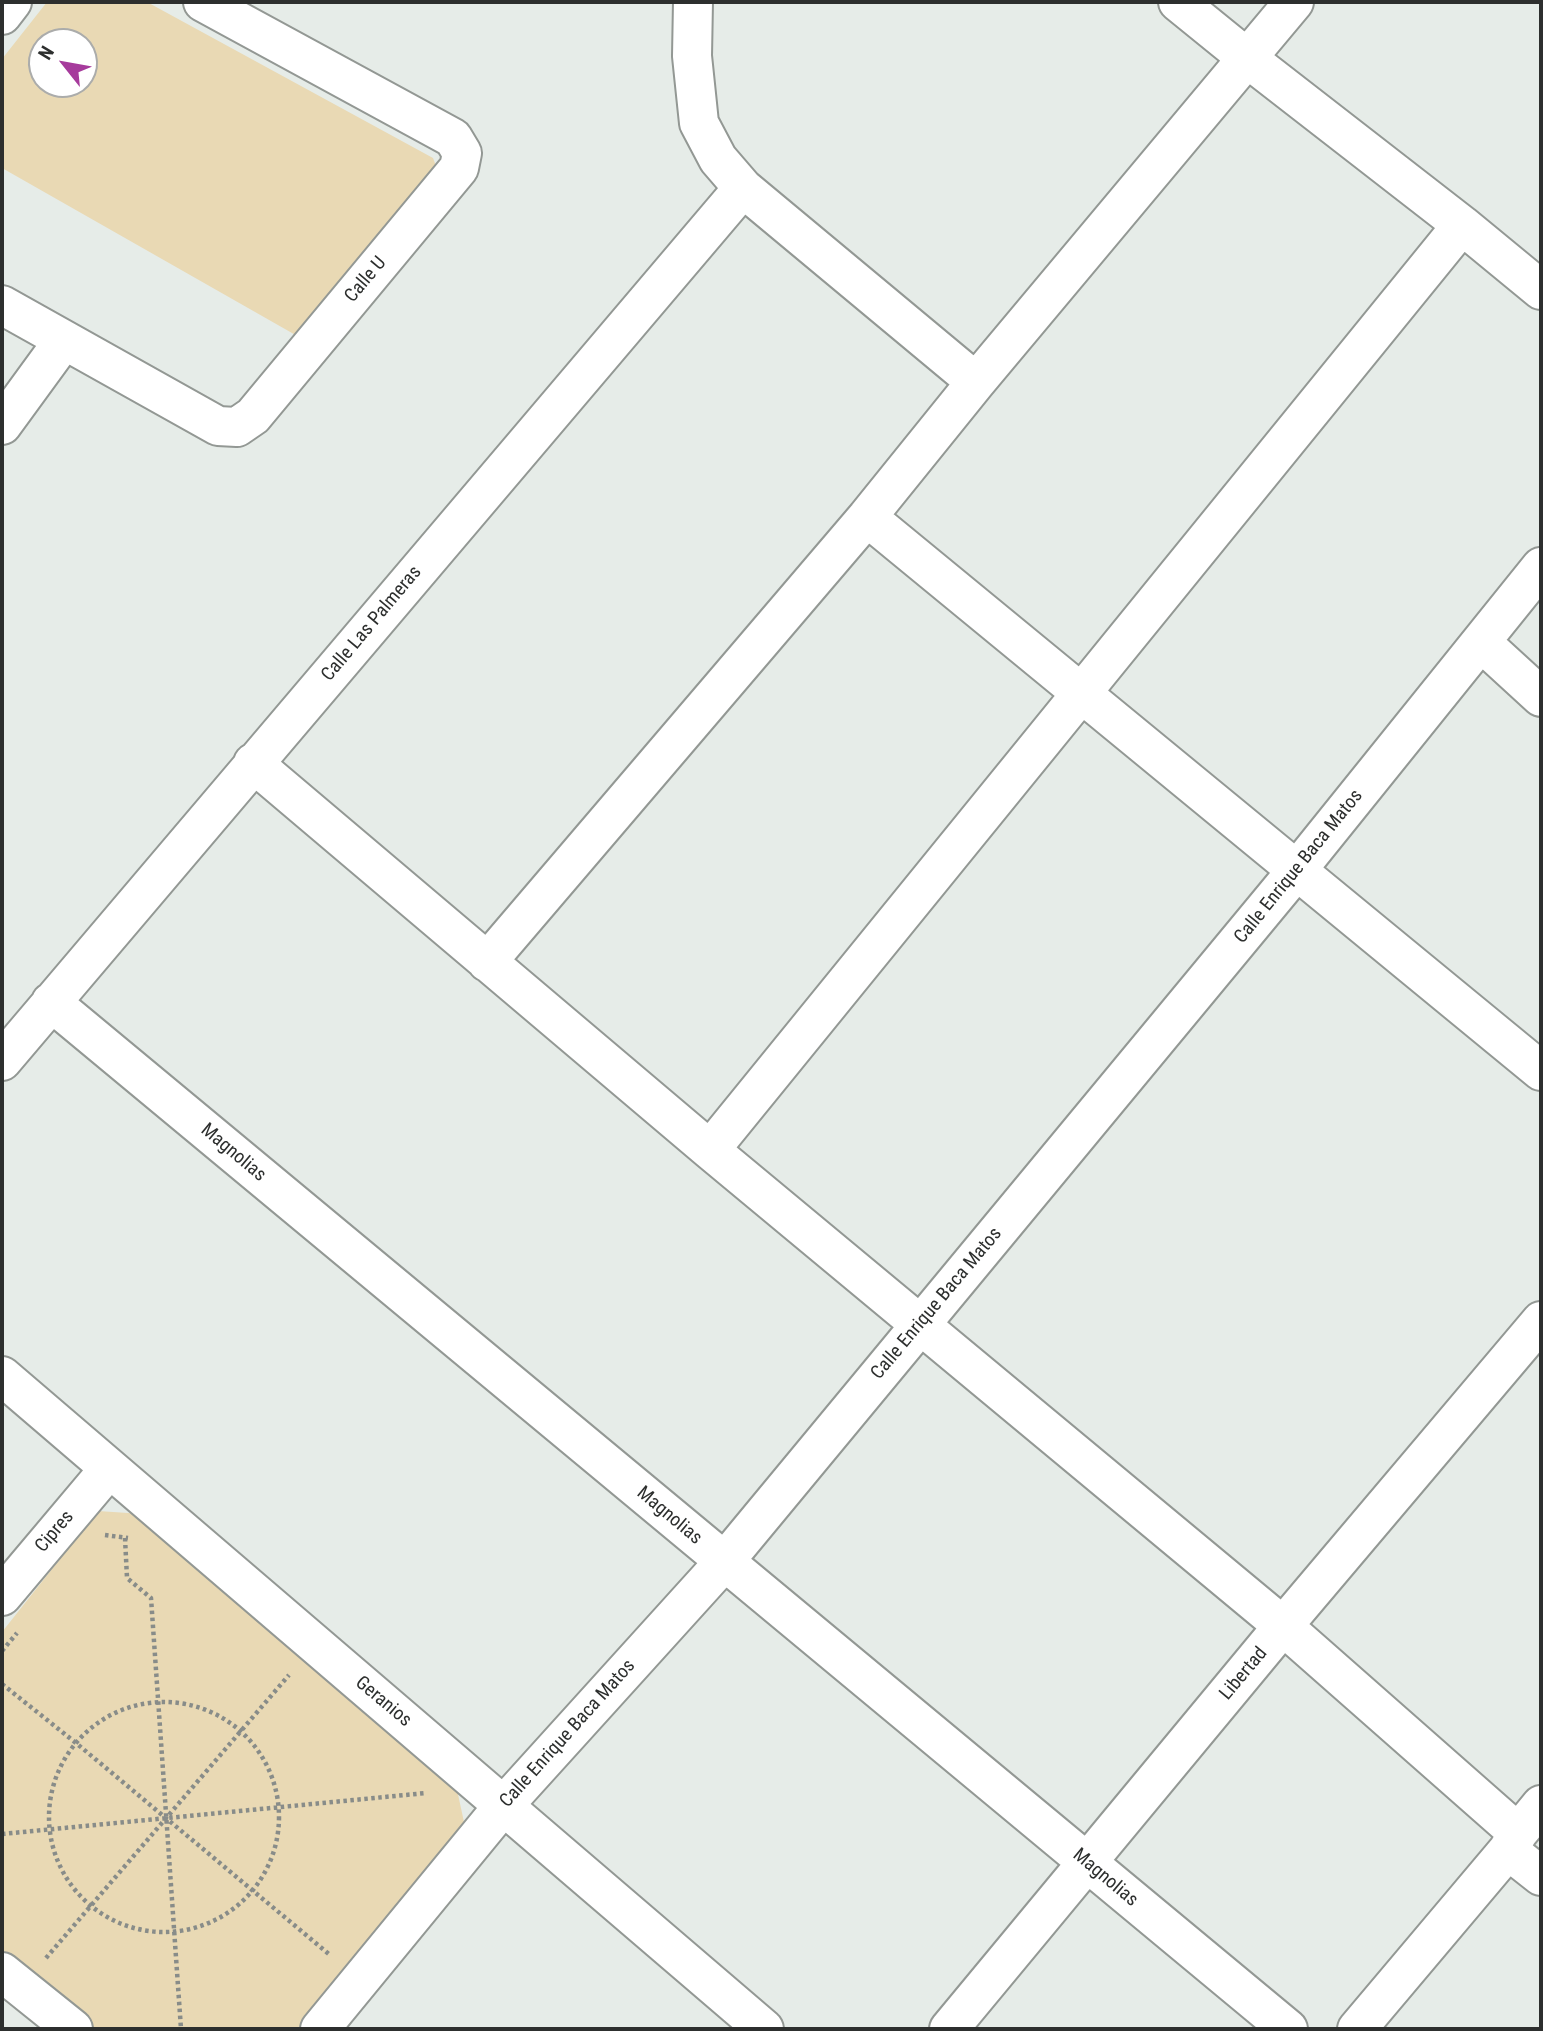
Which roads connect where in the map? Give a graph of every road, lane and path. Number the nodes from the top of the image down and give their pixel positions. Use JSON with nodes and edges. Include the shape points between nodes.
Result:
{"nodes":[{"id":1,"x":12,"y":2,"type":"edge"},
{"id":2,"x":202,"y":2,"type":"edge"},
{"id":3,"x":693,"y":2,"type":"edge"},
{"id":4,"x":1178,"y":2,"type":"edge"},
{"id":5,"x":1294,"y":2,"type":"edge"},
{"id":6,"x":2,"y":15,"type":"edge"},
{"id":7,"x":1247,"y":58,"type":"junction"},
{"id":8,"x":743,"y":188,"type":"junction"},
{"id":9,"x":1462,"y":225,"type":"junction"},
{"id":10,"x":1541,"y":290,"type":"edge"},
{"id":11,"x":2,"y":305,"type":"edge"},
{"id":12,"x":64,"y":340,"type":"junction"},
{"id":13,"x":976,"y":382,"type":"junction"},
{"id":14,"x":2,"y":425,"type":"edge"},
{"id":15,"x":867,"y":517,"type":"junction"},
{"id":16,"x":1541,"y":567,"type":"edge"},
{"id":17,"x":1481,"y":642,"type":"junction"},
{"id":18,"x":1082,"y":693,"type":"junction"},
{"id":19,"x":1541,"y":697,"type":"edge"},
{"id":20,"x":253,"y":763,"type":"junction"},
{"id":21,"x":1297,"y":870,"type":"junction"},
{"id":22,"x":487,"y":962,"type":"junction"},
{"id":23,"x":51,"y":1002,"type":"junction"},
{"id":24,"x":1536,"y":1054,"type":"edge"},
{"id":25,"x":2,"y":1061,"type":"edge"},
{"id":26,"x":710,"y":1150,"type":"junction"},
{"id":27,"x":1541,"y":1321,"type":"edge"},
{"id":28,"x":919,"y":1324,"type":"junction"},
{"id":29,"x":2,"y":1376,"type":"edge"},
{"id":30,"x":109,"y":1469,"type":"junction"},
{"id":31,"x":97,"y":1534,"type":"dead end"},
{"id":32,"x":125,"y":1538,"type":"junction"},
{"id":33,"x":136,"y":1538,"type":"dead end"},
{"id":34,"x":724,"y":1562,"type":"junction"},
{"id":35,"x":2,"y":1595,"type":"edge"},
{"id":36,"x":1283,"y":1626,"type":"junction"},
{"id":37,"x":19,"y":1630,"type":"dead end"},
{"id":38,"x":2,"y":1651,"type":"edge"},
{"id":39,"x":296,"y":1666,"type":"dead end"},
{"id":40,"x":2,"y":1684,"type":"edge"},
{"id":41,"x":158,"y":1703,"type":"junction"},
{"id":42,"x":240,"y":1731,"type":"junction"},
{"id":43,"x":76,"y":1743,"type":"junction"},
{"id":44,"x":424,"y":1783,"type":"dead end"},
{"id":45,"x":504,"y":1805,"type":"junction"},
{"id":46,"x":279,"y":1807,"type":"junction"},
{"id":47,"x":166,"y":1818,"type":"junction"},
{"id":48,"x":1523,"y":1829,"type":"edge"},
{"id":49,"x":50,"y":1830,"type":"junction"},
{"id":50,"x":2,"y":1834,"type":"edge"},
{"id":51,"x":1087,"y":1863,"type":"junction"},
{"id":52,"x":1541,"y":1876,"type":"edge"},
{"id":53,"x":252,"y":1890,"type":"junction"},
{"id":54,"x":91,"y":1906,"type":"junction"},
{"id":55,"x":174,"y":1932,"type":"junction"},
{"id":56,"x":336,"y":1960,"type":"dead end"},
{"id":57,"x":44,"y":1961,"type":"dead end"},
{"id":58,"x":2,"y":1972,"type":"edge"},
{"id":59,"x":73,"y":2029,"type":"edge"},
{"id":60,"x":181,"y":2029,"type":"edge"},
{"id":61,"x":320,"y":2029,"type":"edge"},
{"id":62,"x":764,"y":2029,"type":"edge"},
{"id":63,"x":949,"y":2029,"type":"edge"},
{"id":64,"x":1288,"y":2029,"type":"edge"},
{"id":65,"x":1357,"y":2029,"type":"edge"}],
"edges":[{"from":1,"to":6,"type":"street"},
{"from":2,"to":12,"type":"street","name":"Calle U","via":[[453,138],[462,153],[459,168],[253,416],[237,426],[218,426]]},
{"from":3,"to":8,"type":"street","via":[[692,57],[699,123],[718,159]]},
{"from":4,"to":7,"type":"street"},
{"from":5,"to":7,"type":"street"},
{"from":7,"to":9,"type":"street"},
{"from":7,"to":13,"type":"street"},
{"from":8,"to":13,"type":"street"},
{"from":8,"to":20,"type":"street","name":"Calle Las Palmeras"},
{"from":9,"to":10,"type":"street"},
{"from":9,"to":18,"type":"street"},
{"from":11,"to":12,"type":"street","name":"Calle U"},
{"from":12,"to":14,"type":"street"},
{"from":13,"to":15,"type":"street"},
{"from":15,"to":18,"type":"street"},
{"from":15,"to":22,"type":"street"},
{"from":16,"to":17,"type":"street","name":"Calle Enrique Baca Matos"},
{"from":17,"to":19,"type":"street"},
{"from":17,"to":21,"type":"street","name":"Calle Enrique Baca Matos"},
{"from":18,"to":21,"type":"street"},
{"from":18,"to":26,"type":"street"},
{"from":20,"to":22,"type":"street"},
{"from":20,"to":23,"type":"street","name":"Calle Las Palmeras"},
{"from":21,"to":24,"type":"street"},
{"from":21,"to":28,"type":"street","name":"Calle Enrique Baca Matos"},
{"from":22,"to":26,"type":"street"},
{"from":23,"to":25,"type":"street","name":"Calle Las Palmeras"},
{"from":23,"to":34,"type":"street","name":"Magnolias"},
{"from":26,"to":28,"type":"street"},
{"from":27,"to":36,"type":"street","name":"Libertad"},
{"from":28,"to":34,"type":"street","name":"Calle Enrique Baca Matos"},
{"from":28,"to":36,"type":"street"},
{"from":29,"to":30,"type":"street","name":"Geranios"},
{"from":30,"to":35,"type":"street","name":"Cipres"},
{"from":30,"to":45,"type":"street","name":"Geranios"},
{"from":31,"to":32,"type":"path"},
{"from":32,"to":33,"type":"path"},
{"from":32,"to":41,"type":"path","via":[[127,1578],[151,1598]]},
{"from":34,"to":45,"type":"street","name":"Calle Enrique Baca Matos"},
{"from":34,"to":51,"type":"street","name":"Magnolias"},
{"from":36,"to":48,"type":"street"},
{"from":36,"to":51,"type":"street","name":"Libertad"},
{"from":37,"to":38,"type":"path"},
{"from":39,"to":42,"type":"path"},
{"from":40,"to":43,"type":"path"},
{"from":41,"to":42,"type":"path","via":[[195,1706]]},
{"from":41,"to":43,"type":"path","via":[[118,1712]]},
{"from":41,"to":47,"type":"path"},
{"from":42,"to":46,"type":"path","via":[[271,1774]]},
{"from":42,"to":47,"type":"path"},
{"from":43,"to":47,"type":"path"},
{"from":43,"to":49,"type":"path","via":[[54,1787]]},
{"from":44,"to":46,"type":"path","via":[[434,1792]]},
{"from":45,"to":61,"type":"street","name":"Calle Enrique Baca Matos"},
{"from":45,"to":62,"type":"street","name":"Geranios"},
{"from":46,"to":47,"type":"path"},
{"from":46,"to":53,"type":"path","via":[[273,1853]]},
{"from":47,"to":49,"type":"path"},
{"from":47,"to":53,"type":"path"},
{"from":47,"to":54,"type":"path"},
{"from":47,"to":55,"type":"path"},
{"from":48,"to":52,"type":"street"},
{"from":48,"to":65,"type":"street"},
{"from":49,"to":50,"type":"path"},
{"from":49,"to":54,"type":"path","via":[[68,1881]]},
{"from":51,"to":63,"type":"street","name":"Libertad"},
{"from":51,"to":64,"type":"street","name":"Magnolias"},
{"from":53,"to":55,"type":"path","via":[[225,1915]]},
{"from":53,"to":56,"type":"path"},
{"from":54,"to":55,"type":"path","via":[[125,1926]]},
{"from":54,"to":57,"type":"path"},
{"from":55,"to":60,"type":"path"},
{"from":58,"to":59,"type":"street"}]}
